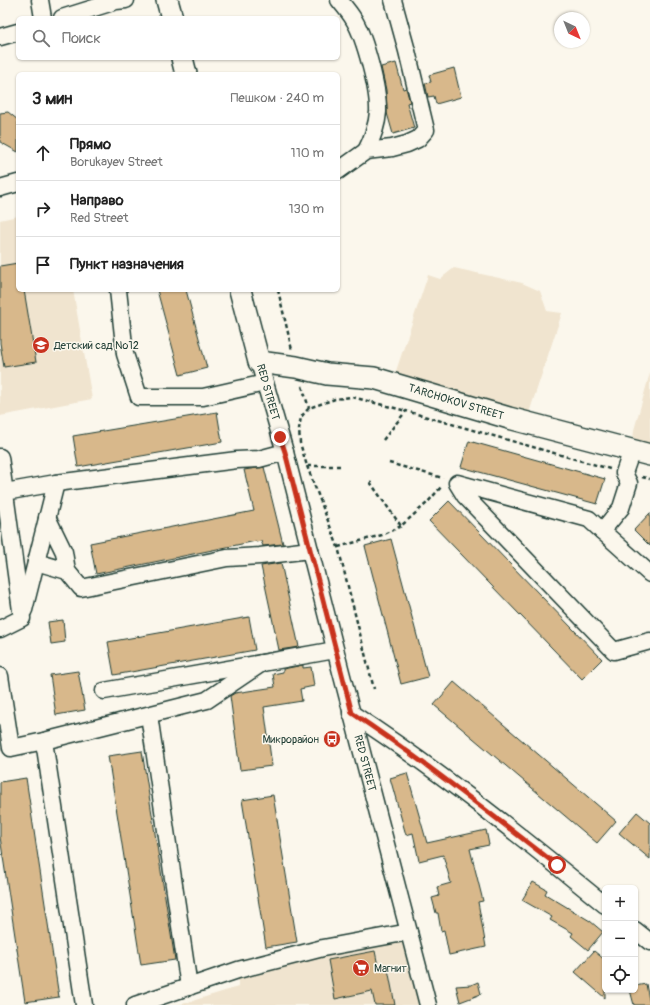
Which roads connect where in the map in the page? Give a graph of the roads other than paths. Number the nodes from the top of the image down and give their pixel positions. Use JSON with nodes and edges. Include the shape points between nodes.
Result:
{"nodes":[{"id":1,"x":40,"y":0,"type":"edge"},
{"id":2,"x":126,"y":0,"type":"edge"},
{"id":3,"x":167,"y":0,"type":"edge"},
{"id":4,"x":339,"y":0,"type":"edge"},
{"id":5,"x":393,"y":0,"type":"edge"},
{"id":6,"x":43,"y":16,"type":"edge"},
{"id":7,"x":68,"y":16,"type":"edge"},
{"id":8,"x":171,"y":16,"type":"edge"},
{"id":9,"x":16,"y":33,"type":"edge"},
{"id":10,"x":0,"y":37,"type":"edge"},
{"id":11,"x":182,"y":60,"type":"edge"},
{"id":12,"x":186,"y":72,"type":"edge"},
{"id":13,"x":366,"y":151,"type":"junction"},
{"id":14,"x":340,"y":170,"type":"edge"},
{"id":15,"x":16,"y":184,"type":"edge"},
{"id":16,"x":0,"y":188,"type":"edge"},
{"id":17,"x":118,"y":292,"type":"edge"},
{"id":18,"x":241,"y":292,"type":"edge"},
{"id":19,"x":259,"y":362,"type":"junction"},
{"id":20,"x":265,"y":382,"type":"junction"},
{"id":21,"x":285,"y":452,"type":"junction"},
{"id":22,"x":641,"y":452,"type":"edge"},
{"id":23,"x":0,"y":457,"type":"edge"},
{"id":24,"x":56,"y":483,"type":"junction"},
{"id":25,"x":5,"y":492,"type":"junction"},
{"id":26,"x":47,"y":517,"type":"junction"},
{"id":27,"x":602,"y":531,"type":"junction"},
{"id":28,"x":310,"y":550,"type":"junction"},
{"id":29,"x":36,"y":562,"type":"junction"},
{"id":30,"x":66,"y":571,"type":"junction"},
{"id":31,"x":650,"y":574,"type":"edge"},
{"id":32,"x":22,"y":618,"type":"junction"},
{"id":33,"x":0,"y":629,"type":"edge"},
{"id":34,"x":650,"y":641,"type":"edge"},
{"id":35,"x":335,"y":650,"type":"junction"},
{"id":36,"x":262,"y":663,"type":"junction"},
{"id":37,"x":0,"y":676,"type":"edge"},
{"id":38,"x":104,"y":691,"type":"dead end"},
{"id":39,"x":352,"y":713,"type":"junction"},
{"id":40,"x":149,"y":715,"type":"junction"},
{"id":41,"x":44,"y":741,"type":"junction"},
{"id":42,"x":602,"y":902,"type":"edge"},
{"id":43,"x":409,"y":932,"type":"junction"},
{"id":44,"x":638,"y":932,"type":"edge"},
{"id":45,"x":650,"y":942,"type":"edge"},
{"id":46,"x":189,"y":987,"type":"junction"},
{"id":47,"x":84,"y":1005,"type":"edge"},
{"id":48,"x":135,"y":1005,"type":"edge"},
{"id":49,"x":428,"y":1005,"type":"edge"}],
"edges":[{"from":1,"to":6,"type":"street"},
{"from":2,"to":7,"type":"street"},
{"from":3,"to":8,"type":"main road"},
{"from":4,"to":13,"type":"street","via":[[354,20],[367,50],[375,86],[378,112],[374,136]]},
{"from":5,"to":13,"type":"street","via":[[426,130],[418,139],[407,144]]},
{"from":9,"to":10,"type":"street"},
{"from":11,"to":12,"type":"main road"},
{"from":13,"to":14,"type":"street"},
{"from":15,"to":16,"type":"street"},
{"from":17,"to":20,"type":"street","via":[[125,354],[139,397],[203,397]]},
{"from":18,"to":19,"type":"main road","name":"RED STREET"},
{"from":19,"to":20,"type":"street","name":"RED STREET"},
{"from":19,"to":22,"type":"main road","name":"TARCHOKOV STREET","via":[[327,374],[374,378],[509,418]]},
{"from":20,"to":21,"type":"street","name":"RED STREET"},
{"from":21,"to":24,"type":"street","via":[[259,459]]},
{"from":21,"to":28,"type":"street","name":"RED STREET"},
{"from":22,"to":27,"type":"street","via":[[624,472],[629,483],[621,508]]},
{"from":23,"to":25,"type":"street"},
{"from":24,"to":25,"type":"street"},
{"from":24,"to":26,"type":"street"},
{"from":25,"to":32,"type":"street"},
{"from":26,"to":29,"type":"street"},
{"from":26,"to":30,"type":"street","via":[[64,552]]},
{"from":27,"to":31,"type":"street"},
{"from":27,"to":34,"type":"street","via":[[589,519],[452,482],[614,651]]},
{"from":28,"to":30,"type":"street","via":[[227,558],[81,588]]},
{"from":28,"to":35,"type":"street","name":"RED STREET"},
{"from":29,"to":30,"type":"street"},
{"from":29,"to":32,"type":"street"},
{"from":32,"to":33,"type":"street"},
{"from":35,"to":36,"type":"street"},
{"from":35,"to":39,"type":"street","name":"RED STREET"},
{"from":36,"to":38,"type":"street"},
{"from":36,"to":40,"type":"street","via":[[207,700]]},
{"from":37,"to":41,"type":"street","via":[[12,748]]},
{"from":39,"to":42,"type":"street","via":[[432,769]]},
{"from":39,"to":43,"type":"street","name":"RED STREET"},
{"from":40,"to":41,"type":"street"},
{"from":40,"to":46,"type":"street"},
{"from":41,"to":47,"type":"street"},
{"from":43,"to":46,"type":"street","via":[[323,948],[238,970]]},
{"from":43,"to":49,"type":"street","name":"RED STREET"},
{"from":44,"to":45,"type":"street"},
{"from":46,"to":48,"type":"street"}]}
